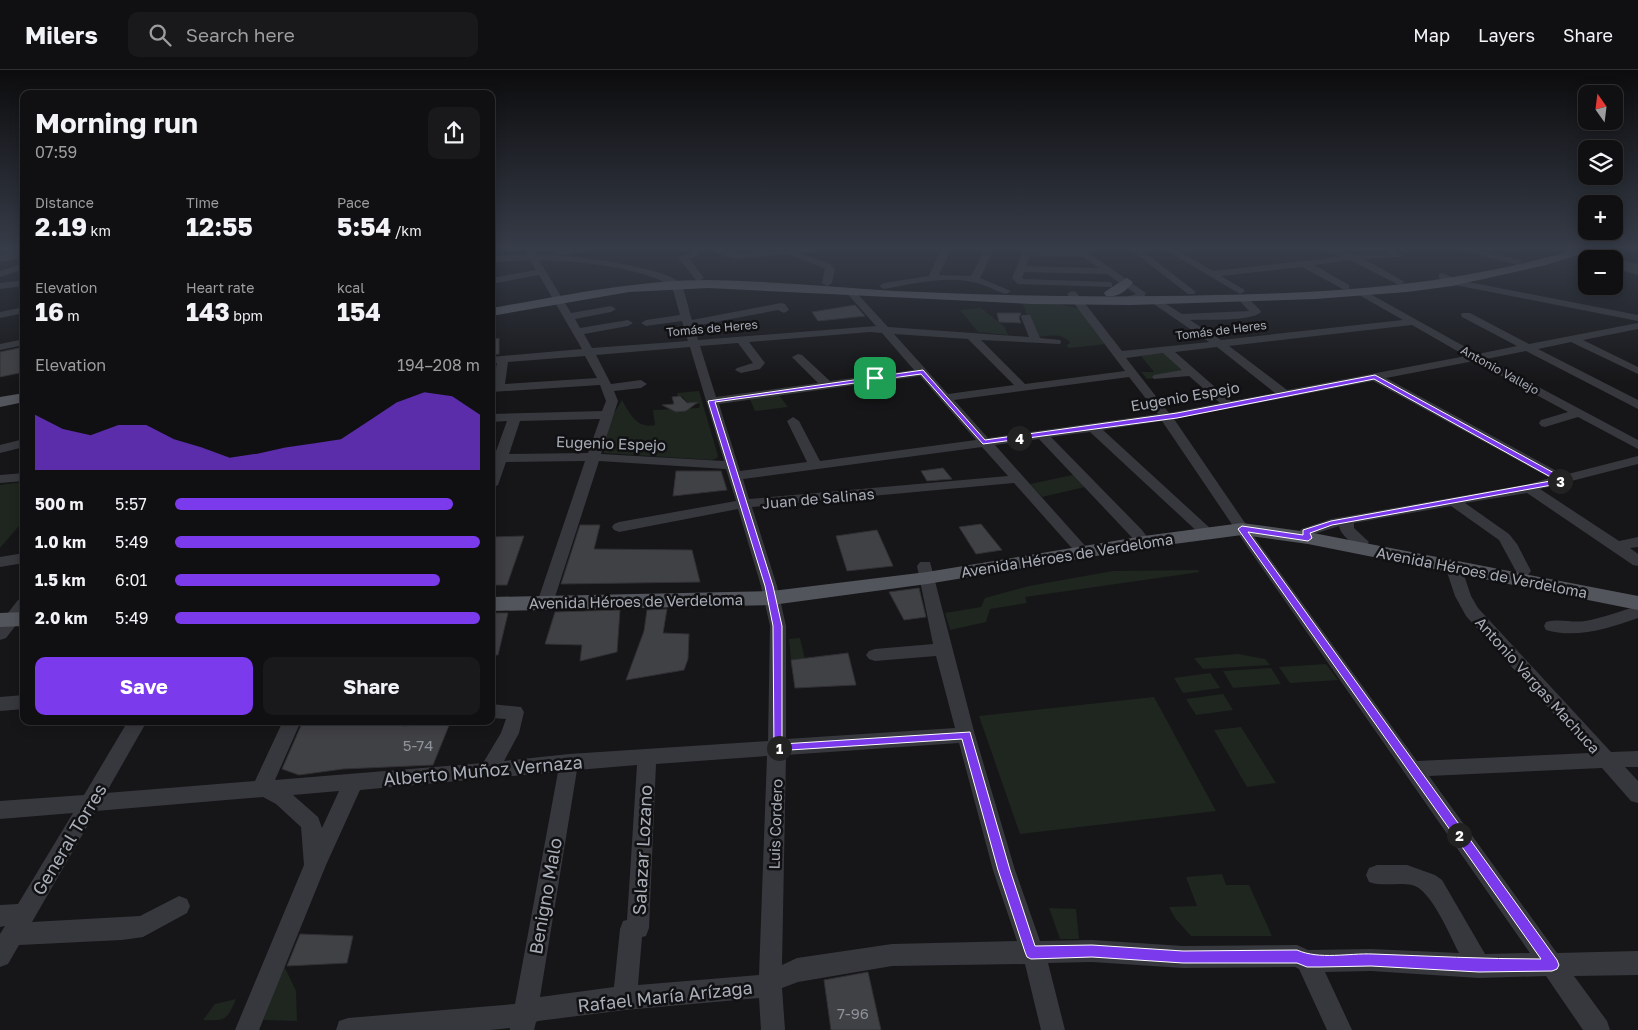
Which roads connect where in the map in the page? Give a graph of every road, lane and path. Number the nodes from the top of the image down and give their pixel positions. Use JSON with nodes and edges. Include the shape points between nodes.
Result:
{"nodes":[{"id":1,"x":1141,"y":293,"type":"edge"},
{"id":2,"x":555,"y":294,"type":"edge"},
{"id":3,"x":583,"y":294,"type":"edge"},
{"id":4,"x":677,"y":294,"type":"edge"},
{"id":5,"x":852,"y":294,"type":"edge"},
{"id":6,"x":955,"y":294,"type":"edge"},
{"id":7,"x":1038,"y":294,"type":"edge"},
{"id":8,"x":1102,"y":294,"type":"edge"},
{"id":9,"x":1108,"y":294,"type":"edge"},
{"id":10,"x":1111,"y":294,"type":"edge"},
{"id":11,"x":1221,"y":294,"type":"edge"},
{"id":12,"x":1257,"y":294,"type":"edge"},
{"id":13,"x":1315,"y":294,"type":"edge"},
{"id":14,"x":1365,"y":294,"type":"edge"},
{"id":15,"x":1528,"y":294,"type":"edge"},
{"id":16,"x":1552,"y":294,"type":"edge"},
{"id":17,"x":1241,"y":295,"type":"junction"},
{"id":18,"x":557,"y":297,"type":"junction"},
{"id":19,"x":1075,"y":297,"type":"junction"},
{"id":20,"x":1127,"y":300,"type":"junction"},
{"id":21,"x":1155,"y":300,"type":"junction"},
{"id":22,"x":495,"y":305,"type":"edge"},
{"id":23,"x":611,"y":309,"type":"dead end"},
{"id":24,"x":784,"y":310,"type":"dead end"},
{"id":25,"x":20,"y":311,"type":"edge"},
{"id":26,"x":495,"y":311,"type":"edge"},
{"id":27,"x":1638,"y":312,"type":"edge"},
{"id":28,"x":0,"y":315,"type":"edge"},
{"id":29,"x":1466,"y":315,"type":"dead end"},
{"id":30,"x":568,"y":317,"type":"junction"},
{"id":31,"x":1026,"y":317,"type":"dead end"},
{"id":32,"x":1179,"y":317,"type":"junction"},
{"id":33,"x":687,"y":320,"type":"junction"},
{"id":34,"x":1415,"y":322,"type":"junction"},
{"id":35,"x":628,"y":323,"type":"dead end"},
{"id":36,"x":1096,"y":323,"type":"junction"},
{"id":37,"x":646,"y":324,"type":"dead end"},
{"id":38,"x":1637,"y":324,"type":"edge"},
{"id":39,"x":883,"y":330,"type":"junction"},
{"id":40,"x":577,"y":332,"type":"junction"},
{"id":41,"x":971,"y":336,"type":"junction"},
{"id":42,"x":741,"y":339,"type":"junction"},
{"id":43,"x":1573,"y":339,"type":"junction"},
{"id":44,"x":1036,"y":340,"type":"junction"},
{"id":45,"x":1056,"y":342,"type":"dead end"},
{"id":46,"x":20,"y":343,"type":"edge"},
{"id":47,"x":693,"y":343,"type":"junction"},
{"id":48,"x":1219,"y":344,"type":"junction"},
{"id":49,"x":0,"y":347,"type":"edge"},
{"id":50,"x":1528,"y":348,"type":"junction"},
{"id":51,"x":1166,"y":350,"type":"junction"},
{"id":52,"x":589,"y":352,"type":"junction"},
{"id":53,"x":1120,"y":355,"type":"junction"},
{"id":54,"x":798,"y":357,"type":"dead end"},
{"id":55,"x":1477,"y":357,"type":"junction"},
{"id":56,"x":504,"y":359,"type":"junction"},
{"id":57,"x":495,"y":360,"type":"edge"},
{"id":58,"x":741,"y":370,"type":"dead end"},
{"id":59,"x":1638,"y":371,"type":"edge"},
{"id":60,"x":923,"y":372,"type":"junction"},
{"id":61,"x":1191,"y":372,"type":"junction"},
{"id":62,"x":1133,"y":373,"type":"junction"},
{"id":63,"x":1158,"y":377,"type":"dead end"},
{"id":64,"x":1375,"y":377,"type":"junction"},
{"id":65,"x":606,"y":384,"type":"junction"},
{"id":66,"x":641,"y":384,"type":"dead end"},
{"id":67,"x":828,"y":385,"type":"junction"},
{"id":68,"x":495,"y":388,"type":"edge"},
{"id":69,"x":1023,"y":388,"type":"junction"},
{"id":70,"x":20,"y":390,"type":"edge"},
{"id":71,"x":0,"y":394,"type":"edge"},
{"id":72,"x":1284,"y":394,"type":"junction"},
{"id":73,"x":20,"y":398,"type":"edge"},
{"id":74,"x":945,"y":398,"type":"junction"},
{"id":75,"x":711,"y":401,"type":"junction"},
{"id":76,"x":0,"y":402,"type":"edge"},
{"id":77,"x":1229,"y":405,"type":"junction"},
{"id":78,"x":1638,"y":405,"type":"edge"},
{"id":79,"x":1580,"y":413,"type":"junction"},
{"id":80,"x":608,"y":415,"type":"junction"},
{"id":81,"x":515,"y":417,"type":"junction"},
{"id":82,"x":1166,"y":417,"type":"junction"},
{"id":83,"x":495,"y":418,"type":"edge"},
{"id":84,"x":792,"y":421,"type":"dead end"},
{"id":85,"x":1545,"y":423,"type":"dead end"},
{"id":86,"x":1093,"y":428,"type":"junction"},
{"id":87,"x":1042,"y":435,"type":"junction"},
{"id":88,"x":983,"y":442,"type":"junction"},
{"id":89,"x":20,"y":444,"type":"edge"},
{"id":90,"x":1638,"y":445,"type":"edge"},
{"id":91,"x":0,"y":449,"type":"edge"},
{"id":92,"x":593,"y":457,"type":"junction"},
{"id":93,"x":496,"y":458,"type":"edge"},
{"id":94,"x":1638,"y":460,"type":"edge"},
{"id":95,"x":816,"y":466,"type":"junction"},
{"id":96,"x":732,"y":470,"type":"junction"},
{"id":97,"x":20,"y":478,"type":"edge"},
{"id":98,"x":1018,"y":479,"type":"junction"},
{"id":99,"x":0,"y":480,"type":"edge"},
{"id":100,"x":1563,"y":480,"type":"junction"},
{"id":101,"x":1529,"y":488,"type":"junction"},
{"id":102,"x":1454,"y":502,"type":"junction"},
{"id":103,"x":743,"y":504,"type":"junction"},
{"id":104,"x":1349,"y":520,"type":"junction"},
{"id":105,"x":1239,"y":525,"type":"junction"},
{"id":106,"x":620,"y":527,"type":"dead end"},
{"id":107,"x":1203,"y":528,"type":"junction"},
{"id":108,"x":1307,"y":535,"type":"junction"},
{"id":109,"x":1141,"y":537,"type":"junction"},
{"id":110,"x":1362,"y":542,"type":"junction"},
{"id":111,"x":1638,"y":542,"type":"edge"},
{"id":112,"x":1618,"y":546,"type":"junction"},
{"id":113,"x":1079,"y":547,"type":"junction"},
{"id":114,"x":20,"y":559,"type":"edge"},
{"id":115,"x":1638,"y":560,"type":"edge"},
{"id":116,"x":0,"y":562,"type":"edge"},
{"id":117,"x":1453,"y":566,"type":"junction"},
{"id":118,"x":1523,"y":571,"type":"junction"},
{"id":119,"x":926,"y":572,"type":"junction"},
{"id":120,"x":495,"y":591,"type":"edge"},
{"id":121,"x":771,"y":592,"type":"junction"},
{"id":122,"x":1638,"y":594,"type":"edge"},
{"id":123,"x":547,"y":596,"type":"junction"},
{"id":124,"x":495,"y":603,"type":"edge"},
{"id":125,"x":1638,"y":603,"type":"edge"},
{"id":126,"x":1638,"y":612,"type":"edge"},
{"id":127,"x":1552,"y":626,"type":"dead end"},
{"id":128,"x":944,"y":649,"type":"junction"},
{"id":129,"x":875,"y":655,"type":"dead end"},
{"id":130,"x":20,"y":702,"type":"edge"},
{"id":131,"x":0,"y":704,"type":"edge"},
{"id":132,"x":495,"y":711,"type":"edge"},
{"id":133,"x":136,"y":725,"type":"edge"},
{"id":134,"x":290,"y":725,"type":"edge"},
{"id":135,"x":966,"y":735,"type":"junction"},
{"id":136,"x":777,"y":748,"type":"junction"},
{"id":137,"x":647,"y":756,"type":"junction"},
{"id":138,"x":1638,"y":758,"type":"edge"},
{"id":139,"x":1606,"y":760,"type":"junction"},
{"id":140,"x":569,"y":762,"type":"junction"},
{"id":141,"x":1412,"y":769,"type":"junction"},
{"id":142,"x":489,"y":771,"type":"junction"},
{"id":143,"x":354,"y":781,"type":"junction"},
{"id":144,"x":262,"y":788,"type":"junction"},
{"id":145,"x":1638,"y":795,"type":"edge"},
{"id":146,"x":91,"y":804,"type":"junction"},
{"id":147,"x":0,"y":810,"type":"edge"},
{"id":148,"x":315,"y":865,"type":"junction"},
{"id":149,"x":1377,"y":875,"type":"dead end"},
{"id":150,"x":179,"y":906,"type":"dead end"},
{"id":151,"x":25,"y":914,"type":"junction"},
{"id":152,"x":0,"y":916,"type":"edge"},
{"id":153,"x":13,"y":934,"type":"junction"},
{"id":154,"x":1031,"y":952,"type":"junction"},
{"id":155,"x":0,"y":956,"type":"edge"},
{"id":156,"x":1307,"y":960,"type":"junction"},
{"id":157,"x":1638,"y":963,"type":"edge"},
{"id":158,"x":1552,"y":965,"type":"junction"},
{"id":159,"x":1479,"y":966,"type":"junction"},
{"id":160,"x":770,"y":982,"type":"junction"},
{"id":161,"x":625,"y":998,"type":"junction"},
{"id":162,"x":522,"y":1022,"type":"edge"},
{"id":163,"x":247,"y":1030,"type":"edge"},
{"id":164,"x":348,"y":1030,"type":"edge"},
{"id":165,"x":773,"y":1030,"type":"edge"},
{"id":166,"x":1053,"y":1030,"type":"edge"},
{"id":167,"x":1340,"y":1030,"type":"edge"},
{"id":168,"x":1598,"y":1030,"type":"edge"}],
"edges":[{"from":1,"to":20,"type":"street"},
{"from":2,"to":18,"type":"street"},
{"from":3,"to":18,"type":"main road"},
{"from":4,"to":33,"type":"street","name":"Luis Cordero"},
{"from":5,"to":39,"type":"street"},
{"from":6,"to":19,"type":"main road"},
{"from":7,"to":19,"type":"main road"},
{"from":8,"to":19,"type":"main road"},
{"from":9,"to":36,"type":"street","via":[[1095,309]]},
{"from":10,"to":20,"type":"main road"},
{"from":11,"to":17,"type":"main road"},
{"from":12,"to":17,"type":"main road"},
{"from":13,"to":17,"type":"main road"},
{"from":14,"to":34,"type":"street","name":"Antonio Vallejo"},
{"from":15,"to":38,"type":"street","via":[[1619,313]]},
{"from":16,"to":27,"type":"street"},
{"from":17,"to":21,"type":"main road"},
{"from":17,"to":32,"type":"street","via":[[1255,313]]},
{"from":18,"to":22,"type":"main road"},
{"from":18,"to":26,"type":"main road"},
{"from":18,"to":30,"type":"street"},
{"from":19,"to":36,"type":"street"},
{"from":20,"to":21,"type":"main road"},
{"from":21,"to":32,"type":"street"},
{"from":23,"to":30,"type":"street"},
{"from":24,"to":33,"type":"street","via":[[781,306]]},
{"from":25,"to":28,"type":"street"},
{"from":29,"to":50,"type":"street"},
{"from":30,"to":40,"type":"street"},
{"from":31,"to":44,"type":"street"},
{"from":32,"to":48,"type":"street"},
{"from":33,"to":37,"type":"street"},
{"from":33,"to":47,"type":"street","name":"Luis Cordero"},
{"from":34,"to":48,"type":"street","name":"Tomás de Heres"},
{"from":34,"to":55,"type":"street","name":"Antonio Vallejo"},
{"from":35,"to":40,"type":"street"},
{"from":36,"to":53,"type":"street"},
{"from":38,"to":43,"type":"street","name":"Eugenio Espejo"},
{"from":39,"to":41,"type":"street","name":"Tomás de Heres"},
{"from":39,"to":42,"type":"street","name":"Tomás de Heres"},
{"from":39,"to":60,"type":"street"},
{"from":40,"to":52,"type":"street"},
{"from":41,"to":44,"type":"street","name":"Tomás de Heres"},
{"from":41,"to":69,"type":"street"},
{"from":42,"to":47,"type":"street","name":"Tomás de Heres"},
{"from":42,"to":58,"type":"street","via":[[759,363],[756,367]]},
{"from":43,"to":50,"type":"street","name":"Eugenio Espejo"},
{"from":43,"to":59,"type":"street"},
{"from":44,"to":45,"type":"street","name":"Tomás de Heres"},
{"from":46,"to":49,"type":"street"},
{"from":47,"to":52,"type":"street","name":"Tomás de Heres"},
{"from":47,"to":75,"type":"street","name":"Luis Cordero"},
{"from":48,"to":51,"type":"street","name":"Tomás de Heres"},
{"from":48,"to":72,"type":"street"},
{"from":50,"to":55,"type":"street","name":"Eugenio Espejo"},
{"from":50,"to":78,"type":"street"},
{"from":51,"to":53,"type":"street","name":"Tomás de Heres"},
{"from":51,"to":61,"type":"street"},
{"from":52,"to":56,"type":"street","name":"Tomás de Heres"},
{"from":52,"to":65,"type":"street"},
{"from":53,"to":62,"type":"street"},
{"from":54,"to":67,"type":"street"},
{"from":55,"to":64,"type":"street","name":"Eugenio Espejo"},
{"from":55,"to":79,"type":"street","name":"Antonio Vallejo"},
{"from":56,"to":57,"type":"street","name":"Tomás de Heres"},
{"from":56,"to":68,"type":"street"},
{"from":60,"to":67,"type":"street"},
{"from":60,"to":74,"type":"street"},
{"from":61,"to":63,"type":"street"},
{"from":61,"to":77,"type":"street"},
{"from":62,"to":69,"type":"street"},
{"from":62,"to":82,"type":"street"},
{"from":64,"to":72,"type":"street","name":"Eugenio Espejo"},
{"from":64,"to":100,"type":"street"},
{"from":65,"to":66,"type":"street"},
{"from":65,"to":68,"type":"street"},
{"from":65,"to":80,"type":"street","via":[[612,401]]},
{"from":67,"to":75,"type":"street"},
{"from":69,"to":74,"type":"street"},
{"from":70,"to":71,"type":"main road"},
{"from":72,"to":77,"type":"street","name":"Eugenio Espejo"},
{"from":73,"to":76,"type":"main road"},
{"from":74,"to":88,"type":"street"},
{"from":75,"to":96,"type":"street","name":"Luis Cordero"},
{"from":77,"to":82,"type":"street","name":"Eugenio Espejo"},
{"from":79,"to":85,"type":"street"},
{"from":79,"to":90,"type":"street","name":"Antonio Vallejo"},
{"from":80,"to":81,"type":"street"},
{"from":80,"to":92,"type":"street"},
{"from":81,"to":83,"type":"street"},
{"from":81,"to":93,"type":"street"},
{"from":82,"to":86,"type":"street","name":"Eugenio Espejo"},
{"from":82,"to":105,"type":"street"},
{"from":84,"to":95,"type":"street"},
{"from":86,"to":87,"type":"street","name":"Eugenio Espejo"},
{"from":86,"to":107,"type":"street"},
{"from":87,"to":88,"type":"street","name":"Eugenio Espejo"},
{"from":87,"to":109,"type":"street"},
{"from":88,"to":95,"type":"street","name":"Eugenio Espejo"},
{"from":88,"to":98,"type":"street"},
{"from":89,"to":91,"type":"street"},
{"from":92,"to":93,"type":"street","name":"Eugenio Espejo"},
{"from":92,"to":96,"type":"street","name":"Eugenio Espejo"},
{"from":92,"to":123,"type":"street"},
{"from":94,"to":100,"type":"street"},
{"from":95,"to":96,"type":"street","name":"Eugenio Espejo"},
{"from":96,"to":103,"type":"street","name":"Luis Cordero"},
{"from":97,"to":99,"type":"street"},
{"from":98,"to":103,"type":"street","name":"Juan de Salinas"},
{"from":98,"to":113,"type":"street"},
{"from":100,"to":101,"type":"street"},
{"from":101,"to":102,"type":"street"},
{"from":101,"to":112,"type":"street"},
{"from":102,"to":104,"type":"street"},
{"from":102,"to":118,"type":"street","via":[[1504,537]]},
{"from":103,"to":106,"type":"street","name":"Juan de Salinas"},
{"from":103,"to":121,"type":"street","name":"Luis Cordero"},
{"from":104,"to":108,"type":"street","via":[[1331,523]]},
{"from":104,"to":110,"type":"street","via":[[1347,530]]},
{"from":105,"to":107,"type":"main road","name":"Avenida Héroes de Verdeloma"},
{"from":105,"to":108,"type":"main road","name":"Avenida Héroes de Verdeloma"},
{"from":105,"to":141,"type":"street"},
{"from":107,"to":109,"type":"main road","name":"Avenida Héroes de Verdeloma"},
{"from":108,"to":110,"type":"main road","name":"Avenida Héroes de Verdeloma"},
{"from":108,"to":117,"type":"main road","name":"Avenida Héroes de Verdeloma"},
{"from":109,"to":113,"type":"main road","name":"Avenida Héroes de Verdeloma"},
{"from":110,"to":118,"type":"main road","name":"Avenida Héroes de Verdeloma"},
{"from":111,"to":112,"type":"street"},
{"from":112,"to":115,"type":"street"},
{"from":113,"to":119,"type":"main road","name":"Avenida Héroes de Verdeloma"},
{"from":114,"to":116,"type":"street"},
{"from":117,"to":125,"type":"main road","name":"Avenida Héroes de Verdeloma"},
{"from":117,"to":139,"type":"street","name":"Antonio Vargas Machuca","via":[[1472,612]]},
{"from":118,"to":122,"type":"main road","name":"Avenida Héroes de Verdeloma"},
{"from":119,"to":121,"type":"main road","name":"Avenida Héroes de Verdeloma"},
{"from":119,"to":128,"type":"street"},
{"from":120,"to":123,"type":"main road","name":"Avenida Héroes de Verdeloma"},
{"from":121,"to":123,"type":"main road","name":"Avenida Héroes de Verdeloma"},
{"from":121,"to":136,"type":"street","name":"Luis Cordero","via":[[778,626]]},
{"from":123,"to":124,"type":"main road","name":"Avenida Héroes de Verdeloma"},
{"from":126,"to":127,"type":"street","via":[[1583,627]]},
{"from":128,"to":129,"type":"street"},
{"from":128,"to":135,"type":"street"},
{"from":130,"to":131,"type":"street"},
{"from":132,"to":142,"type":"street","via":[[511,710],[516,715]]},
{"from":133,"to":146,"type":"street","name":"General Torres"},
{"from":134,"to":144,"type":"street"},
{"from":135,"to":136,"type":"street","name":"Alberto Muñoz Vernaza"},
{"from":135,"to":154,"type":"street"},
{"from":136,"to":137,"type":"street","name":"Alberto Muñoz Vernaza"},
{"from":136,"to":160,"type":"street","name":"Luis Cordero"},
{"from":137,"to":140,"type":"street","name":"Alberto Muñoz Vernaza"},
{"from":137,"to":161,"type":"street","name":"Salazar Lozano","via":[[638,928],[631,929]]},
{"from":138,"to":139,"type":"street"},
{"from":139,"to":141,"type":"street"},
{"from":139,"to":145,"type":"street","name":"Antonio Vargas Machuca"},
{"from":140,"to":142,"type":"street","name":"Alberto Muñoz Vernaza"},
{"from":140,"to":162,"type":"street","name":"Benigno Malo"},
{"from":141,"to":158,"type":"street"},
{"from":142,"to":143,"type":"street","name":"Alberto Muñoz Vernaza"},
{"from":143,"to":144,"type":"street","name":"Alberto Muñoz Vernaza"},
{"from":143,"to":148,"type":"street"},
{"from":144,"to":146,"type":"street","name":"Alberto Muñoz Vernaza"},
{"from":144,"to":148,"type":"street","via":[[283,798],[310,823]]},
{"from":146,"to":147,"type":"street","name":"Alberto Muñoz Vernaza"},
{"from":146,"to":151,"type":"street","name":"General Torres"},
{"from":148,"to":163,"type":"street"},
{"from":149,"to":159,"type":"street","via":[[1415,874],[1425,878],[1434,887]]},
{"from":150,"to":153,"type":"street","via":[[143,926]]},
{"from":151,"to":152,"type":"street"},
{"from":151,"to":153,"type":"street","name":"General Torres"},
{"from":153,"to":155,"type":"street","name":"General Torres"},
{"from":154,"to":156,"type":"street","name":"Rafael María Arízaga","via":[[1092,951],[1183,957],[1297,956]]},
{"from":154,"to":160,"type":"street","name":"Rafael María Arízaga","via":[[892,955],[797,970]]},
{"from":154,"to":166,"type":"street","via":[[1040,974]]},
{"from":156,"to":159,"type":"street","name":"Rafael María Arízaga"},
{"from":156,"to":167,"type":"street"},
{"from":157,"to":158,"type":"street","name":"Rafael María Arízaga"},
{"from":158,"to":159,"type":"street","name":"Rafael María Arízaga"},
{"from":158,"to":168,"type":"street"},
{"from":160,"to":161,"type":"street","name":"Rafael María Arízaga","via":[[758,988]]},
{"from":160,"to":165,"type":"street","name":"Luis Cordero"},
{"from":161,"to":162,"type":"street","name":"Rafael María Arízaga","via":[[538,1009]]},
{"from":162,"to":164,"type":"street","name":"Rafael María Arízaga"}]}
